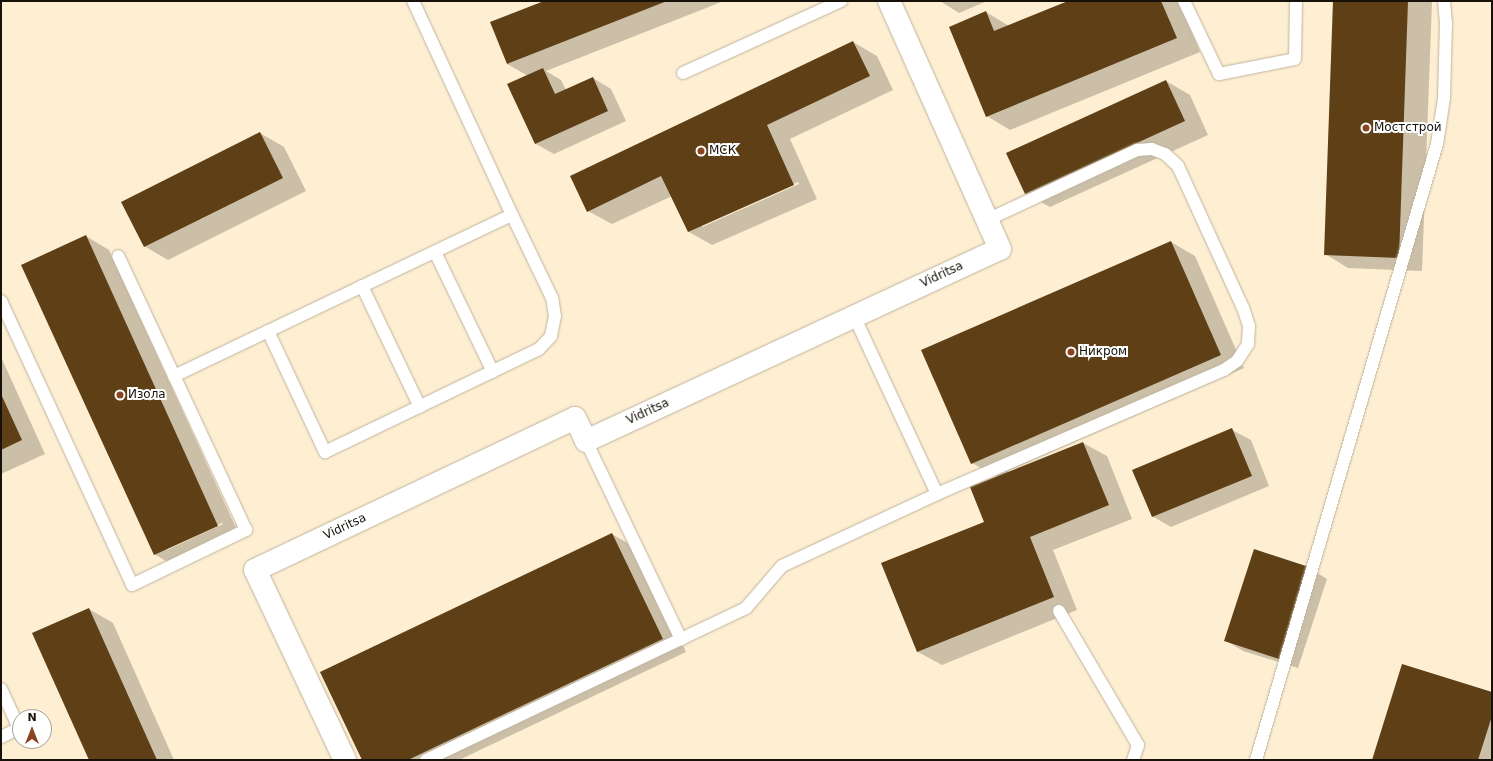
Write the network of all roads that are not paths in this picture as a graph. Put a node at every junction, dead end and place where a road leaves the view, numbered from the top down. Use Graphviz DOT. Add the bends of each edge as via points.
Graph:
graph roads {
  1 [pos="413,1"];
  2 [pos="841,1"];
  3 [pos="889,1"];
  4 [pos="1184,1"];
  5 [pos="1296,1"];
  6 [pos="1444,1"];
  7 [pos="683,73"];
  8 [pos="512,215"];
  9 [pos="987,220"];
  10 [pos="435,252"];
  11 [pos="118,256"];
  12 [pos="362,286"];
  13 [pos="1,302"];
  14 [pos="854,316"];
  15 [pos="268,331"];
  16 [pos="493,372"];
  17 [pos="174,376"];
  18 [pos="420,407"];
  19 [pos="586,440"];
  20 [pos="937,494"];
  21 [pos="1060,611"];
  22 [pos="681,639"];
  23 [pos="1,689"];
  24 [pos="1,737"];
  25 [pos="345,760"];
  26 [pos="426,760"];
  27 [pos="1133,760"];
  28 [pos="1256,760"];
  1 -- 8 [label="lane"];
  2 -- 7 [label="lane"];
  3 -- 9 [label="street, Vidritsa"];
  4 -- 5 [label="lane" via="1219,74 1295,59"];
  6 -- 28 [label="lane" via="1444,98 1437,144"];
  8 -- 10 [label="lane"];
  8 -- 16 [label="lane" via="552,298 555,316 551,336 539,349"];
  9 -- 14 [label="street, Vidritsa" via="1000,249"];
  9 -- 20 [label="lane" via="1137,150 1152,149 1165,154 1178,166 1243,308 1249,326 1248,344 1237,361 1224,370"];
  10 -- 12 [label="lane"];
  10 -- 16 [label="lane"];
  11 -- 17 [label="lane"];
  12 -- 15 [label="lane"];
  12 -- 18 [label="lane"];
  13 -- 17 [label="lane" via="132,584 246,530"];
  14 -- 19 [label="street, Vidritsa"];
  14 -- 20 [label="lane"];
  15 -- 17 [label="lane"];
  15 -- 18 [label="lane" via="326,452"];
  16 -- 18 [label="lane"];
  19 -- 22 [label="lane"];
  19 -- 25 [label="street, Vidritsa" via="575,418 255,570"];
  20 -- 22 [label="lane" via="782,566 746,608"];
  21 -- 27 [label="lane" via="1138,745"];
  22 -- 26 [label="lane"];
  23 -- 24 [label="lane" via="19,728"];
}
